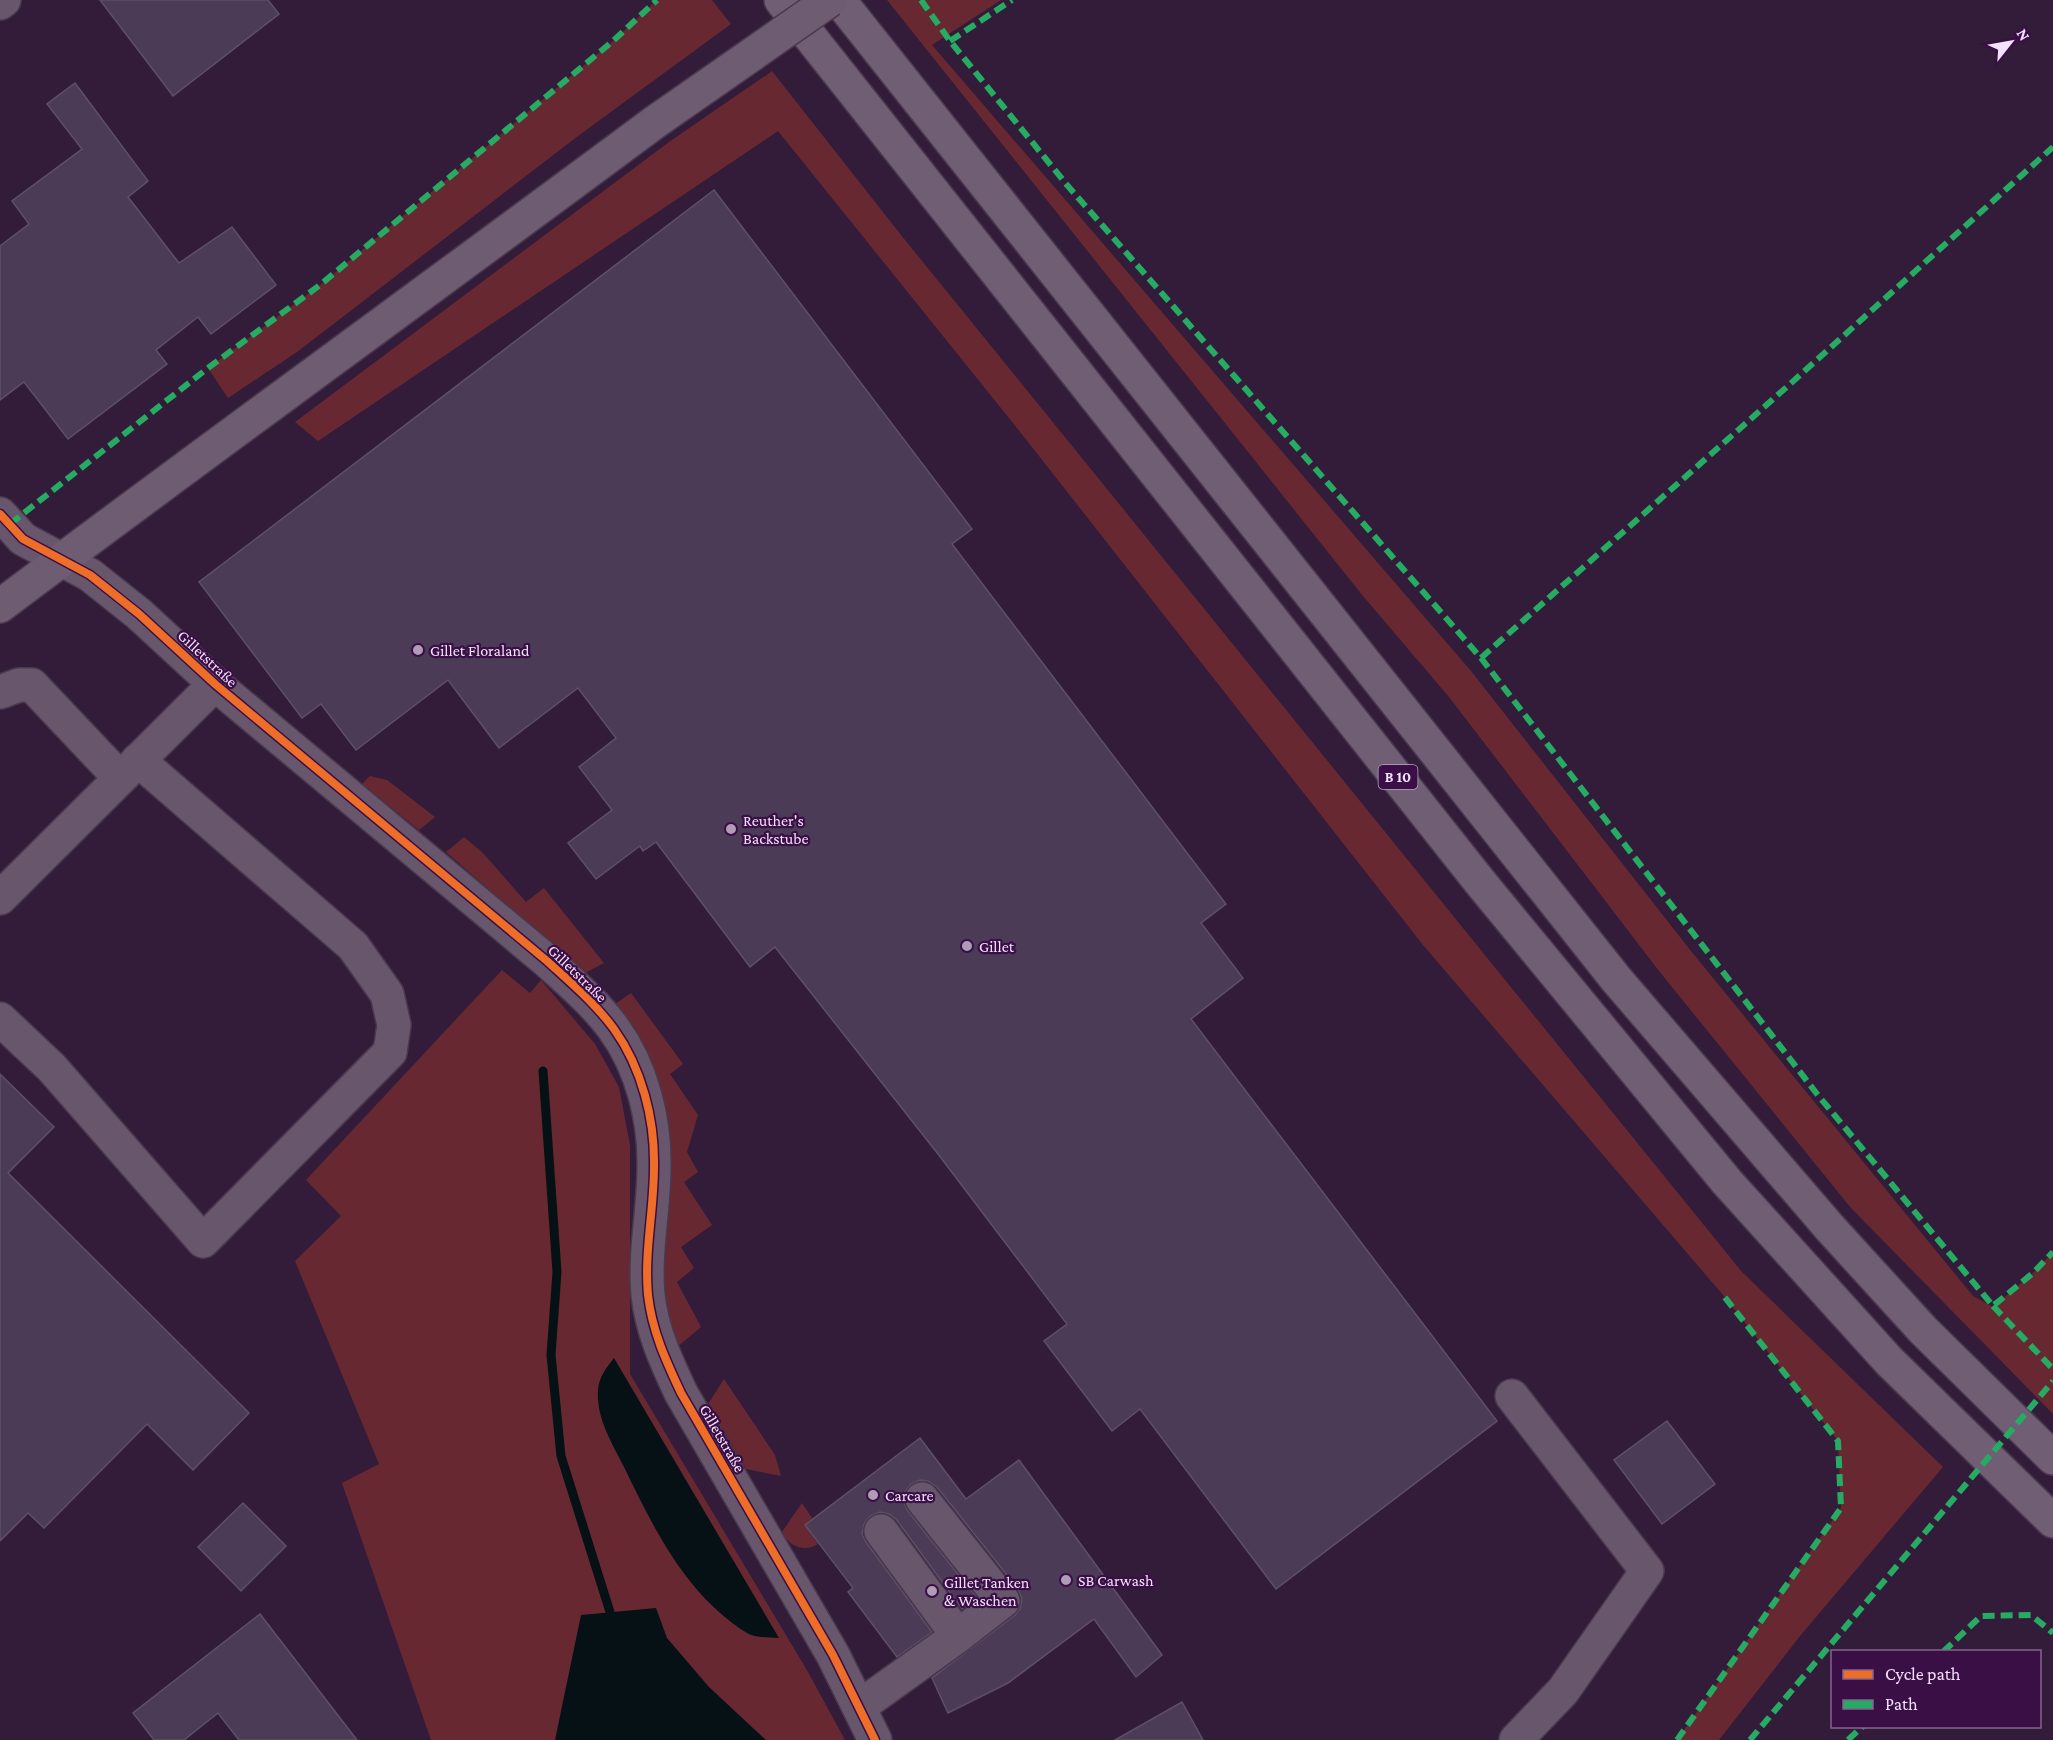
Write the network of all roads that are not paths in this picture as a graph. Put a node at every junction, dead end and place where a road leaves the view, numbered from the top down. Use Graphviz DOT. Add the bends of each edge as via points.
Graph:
graph roads {
  1 [pos="4,0"];
  2 [pos="781,0"];
  3 [pos="830,0"];
  4 [pos="839,0"];
  5 [pos="0,3"];
  6 [pos="0,514"];
  7 [pos="61,560"];
  8 [pos="0,606"];
  9 [pos="215,684"];
  10 [pos="0,692"];
  11 [pos="129,769"];
  12 [pos="0,898"];
  13 [pos="0,1019"];
  14 [pos="1512,1396"];
  15 [pos="2053,1458"];
  16 [pos="922,1499"];
  17 [pos="2053,1521"];
  18 [pos="881,1531"];
  19 [pos="958,1636"];
  20 [pos="860,1707"];
  21 [pos="875,1740"];
  22 [pos="1516,1740"];
  1 -- 5 [label="street"];
  2 -- 17 [label="highway, B 10" via="1480,882 1712,1164 1889,1361"];
  3 -- 7 [label="main road, bridge" via="655,122"];
  4 -- 15 [label="highway, B 10" via="1616,979 1923,1330"];
  6 -- 7 [label="street, Gilletstraße" via="23,539"];
  7 -- 8 [label="main road"];
  7 -- 9 [label="street, Gilletstraße" via="90,575 139,614"];
  9 -- 11 [label="street"];
  9 -- 20 [label="street, Gilletstraße" via="547,961 614,1029 639,1078 653,1130 648,1284 651,1316 662,1355"];
  10 -- 11 [label="street" via="32,685"];
  11 -- 12 [label="street"];
  11 -- 13 [label="street" via="353,946 387,994 394,1026 390,1052 203,1241 52,1068"];
  14 -- 22 [label="street" via="1647,1571 1563,1691"];
  16 -- 19 [label="street" via="1003,1601"];
  18 -- 19 [label="street"];
  19 -- 20 [label="street"];
  20 -- 21 [label="street, Gilletstraße"];
}
